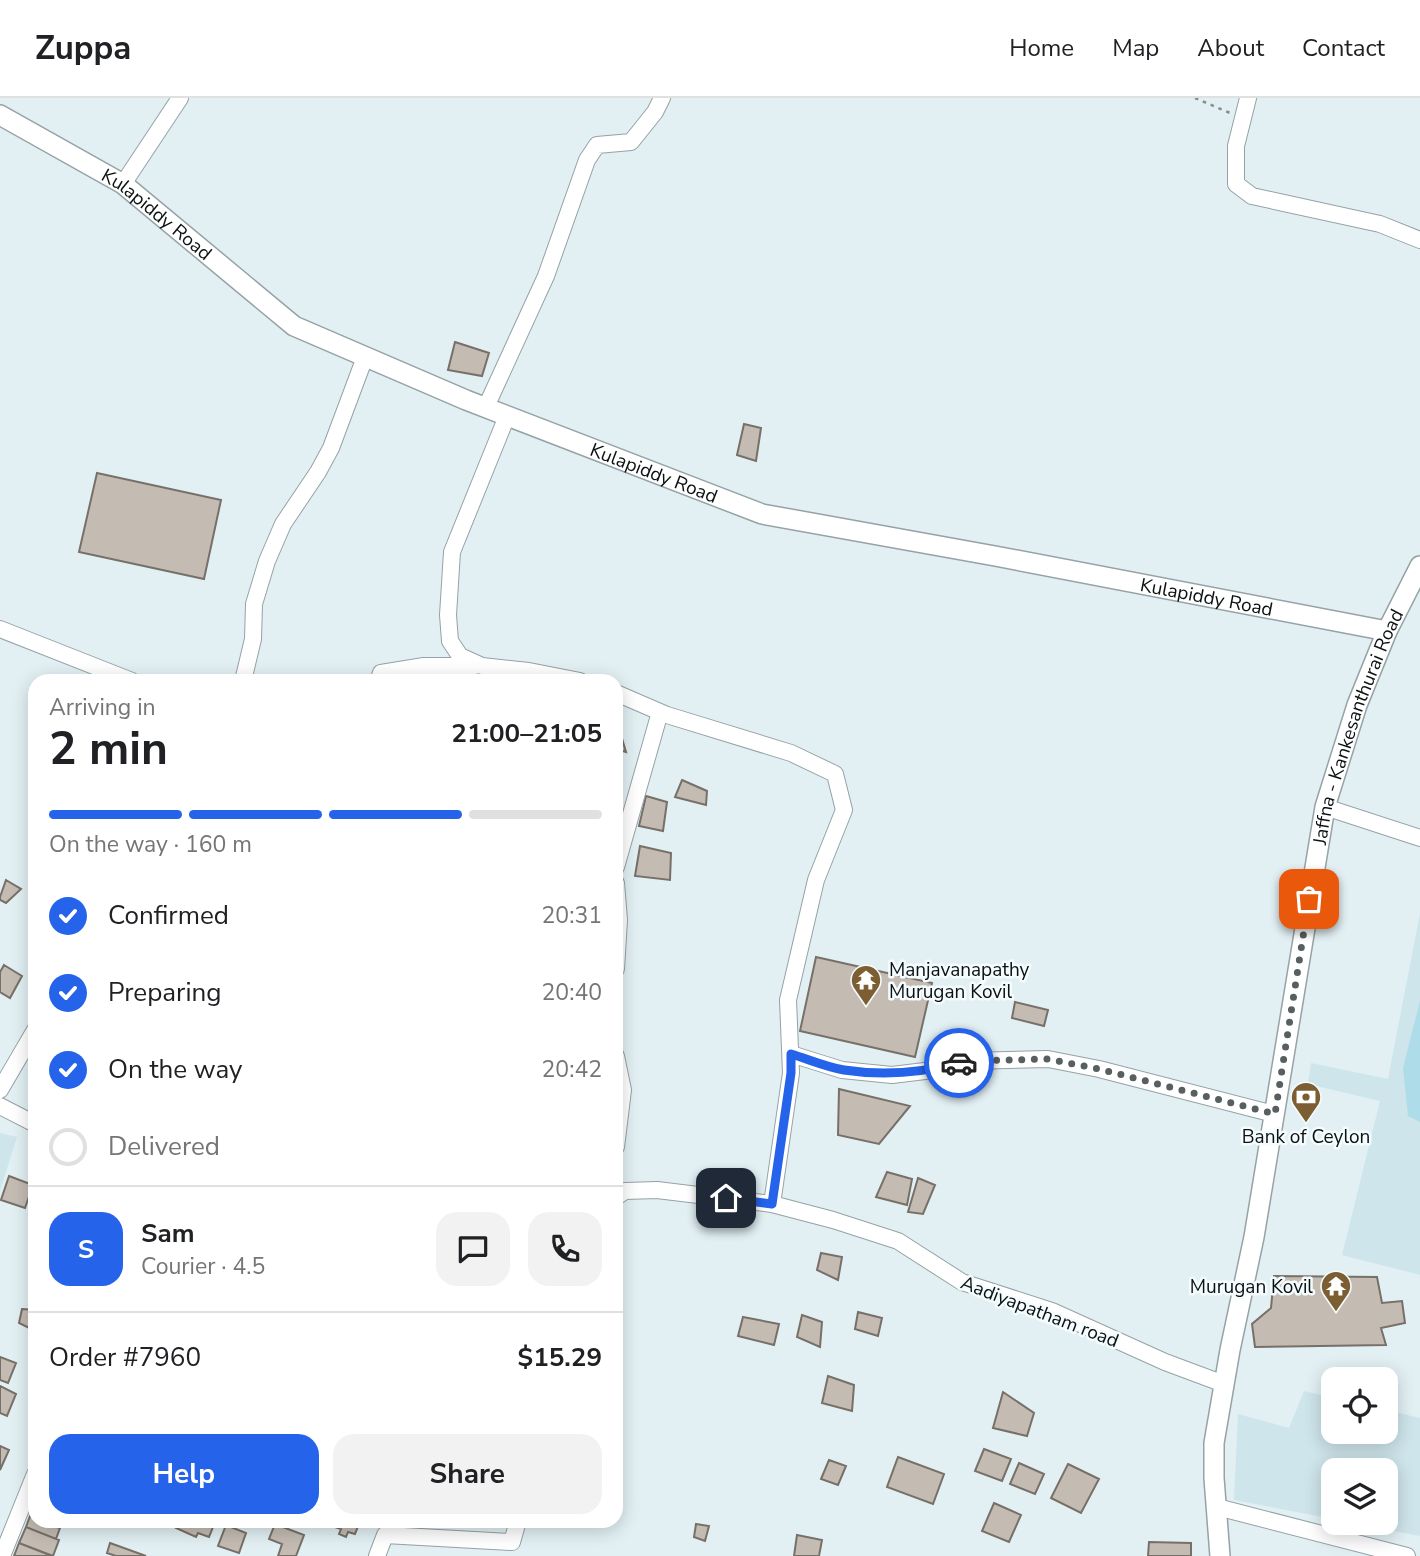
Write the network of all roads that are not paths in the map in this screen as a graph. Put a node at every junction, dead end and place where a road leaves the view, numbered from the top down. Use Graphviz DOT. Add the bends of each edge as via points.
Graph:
graph roads {
  1 [pos="180,98"];
  2 [pos="662,98"];
  3 [pos="1248,98"];
  4 [pos="0,115"];
  5 [pos="123,184"];
  6 [pos="1420,240"];
  7 [pos="365,357"];
  8 [pos="486,407"];
  9 [pos="507,416"];
  10 [pos="1419,568"];
  11 [pos="0,629"];
  12 [pos="1387,631"];
  13 [pos="482,666"];
  14 [pos="114,674"];
  15 [pos="245,674"];
  16 [pos="381,674"];
  17 [pos="544,674"];
  18 [pos="623,696"];
  19 [pos="660,712"];
  20 [pos="1325,807"];
  21 [pos="1420,838"];
  22 [pos="623,842"];
  23 [pos="28,1042"];
  24 [pos="791,1054"];
  25 [pos="0,1090"];
  26 [pos="0,1106"];
  27 [pos="1275,1114"];
  28 [pos="28,1120"];
  29 [pos="623,1188"];
  30 [pos="772,1204"];
  31 [pos="1224,1384"];
  32 [pos="28,1491"];
  33 [pos="1217,1507"];
  34 [pos="516,1528"];
  35 [pos="2,1556"];
  36 [pos="377,1556"];
  37 [pos="1220,1556"];
  38 [pos="1407,1556"];
  1 -- 5 [label="street"];
  2 -- 8 [label="street" via="631,142 597,145 587,160 545,276"];
  3 -- 6 [label="street" via="1236,146 1236,184 1252,196 1380,224"];
  4 -- 5 [label="main road, Kulapiddy Road"];
  5 -- 7 [label="main road, Kulapiddy Road" via="294,326"];
  7 -- 8 [label="main road, Kulapiddy Road"];
  7 -- 15 [label="street" via="331,447 283,524 267,561 254,604 253,639"];
  8 -- 9 [label="main road, Kulapiddy Road"];
  9 -- 12 [label="main road, Kulapiddy Road" via="762,514"];
  9 -- 13 [label="street" via="452,552 450,641 460,656"];
  10 -- 12 [label="main road, Jaffna - Kankesanthurai Road"];
  11 -- 14 [label="street"];
  12 -- 20 [label="main road, Jaffna - Kankesanthurai Road" via="1357,705"];
  13 -- 16 [label="street" via="424,666"];
  13 -- 17 [label="street"];
  18 -- 19 [label="street"];
  19 -- 22 [label="street"];
  19 -- 24 [label="street" via="791,753 835,774 844,810 816,880 788,1000"];
  20 -- 21 [label="street"];
  20 -- 27 [label="main road, Jaffna - Kankesanthurai Road"];
  23 -- 25 [label="street"];
  24 -- 27 [label="street" via="842,1070 892,1074 968,1061 1048,1059"];
  24 -- 30 [label="street"];
  26 -- 28 [label="street"];
  27 -- 31 [label="main road, Jaffna - Kankesanthurai Road"];
  29 -- 30 [label="street, Aadiyapatham road"];
  30 -- 31 [label="street, Aadiyapatham road" via="898,1241 962,1282 1052,1311"];
  31 -- 33 [label="main road, Jaffna - Kankesanthurai Road" via="1214,1443"];
  32 -- 35 [label="street"];
  33 -- 37 [label="main road, Jaffna - Kankesanthurai Road"];
  33 -- 38 [label="street"];
  34 -- 36 [label="street" via="512,1542 385,1535"];
}
